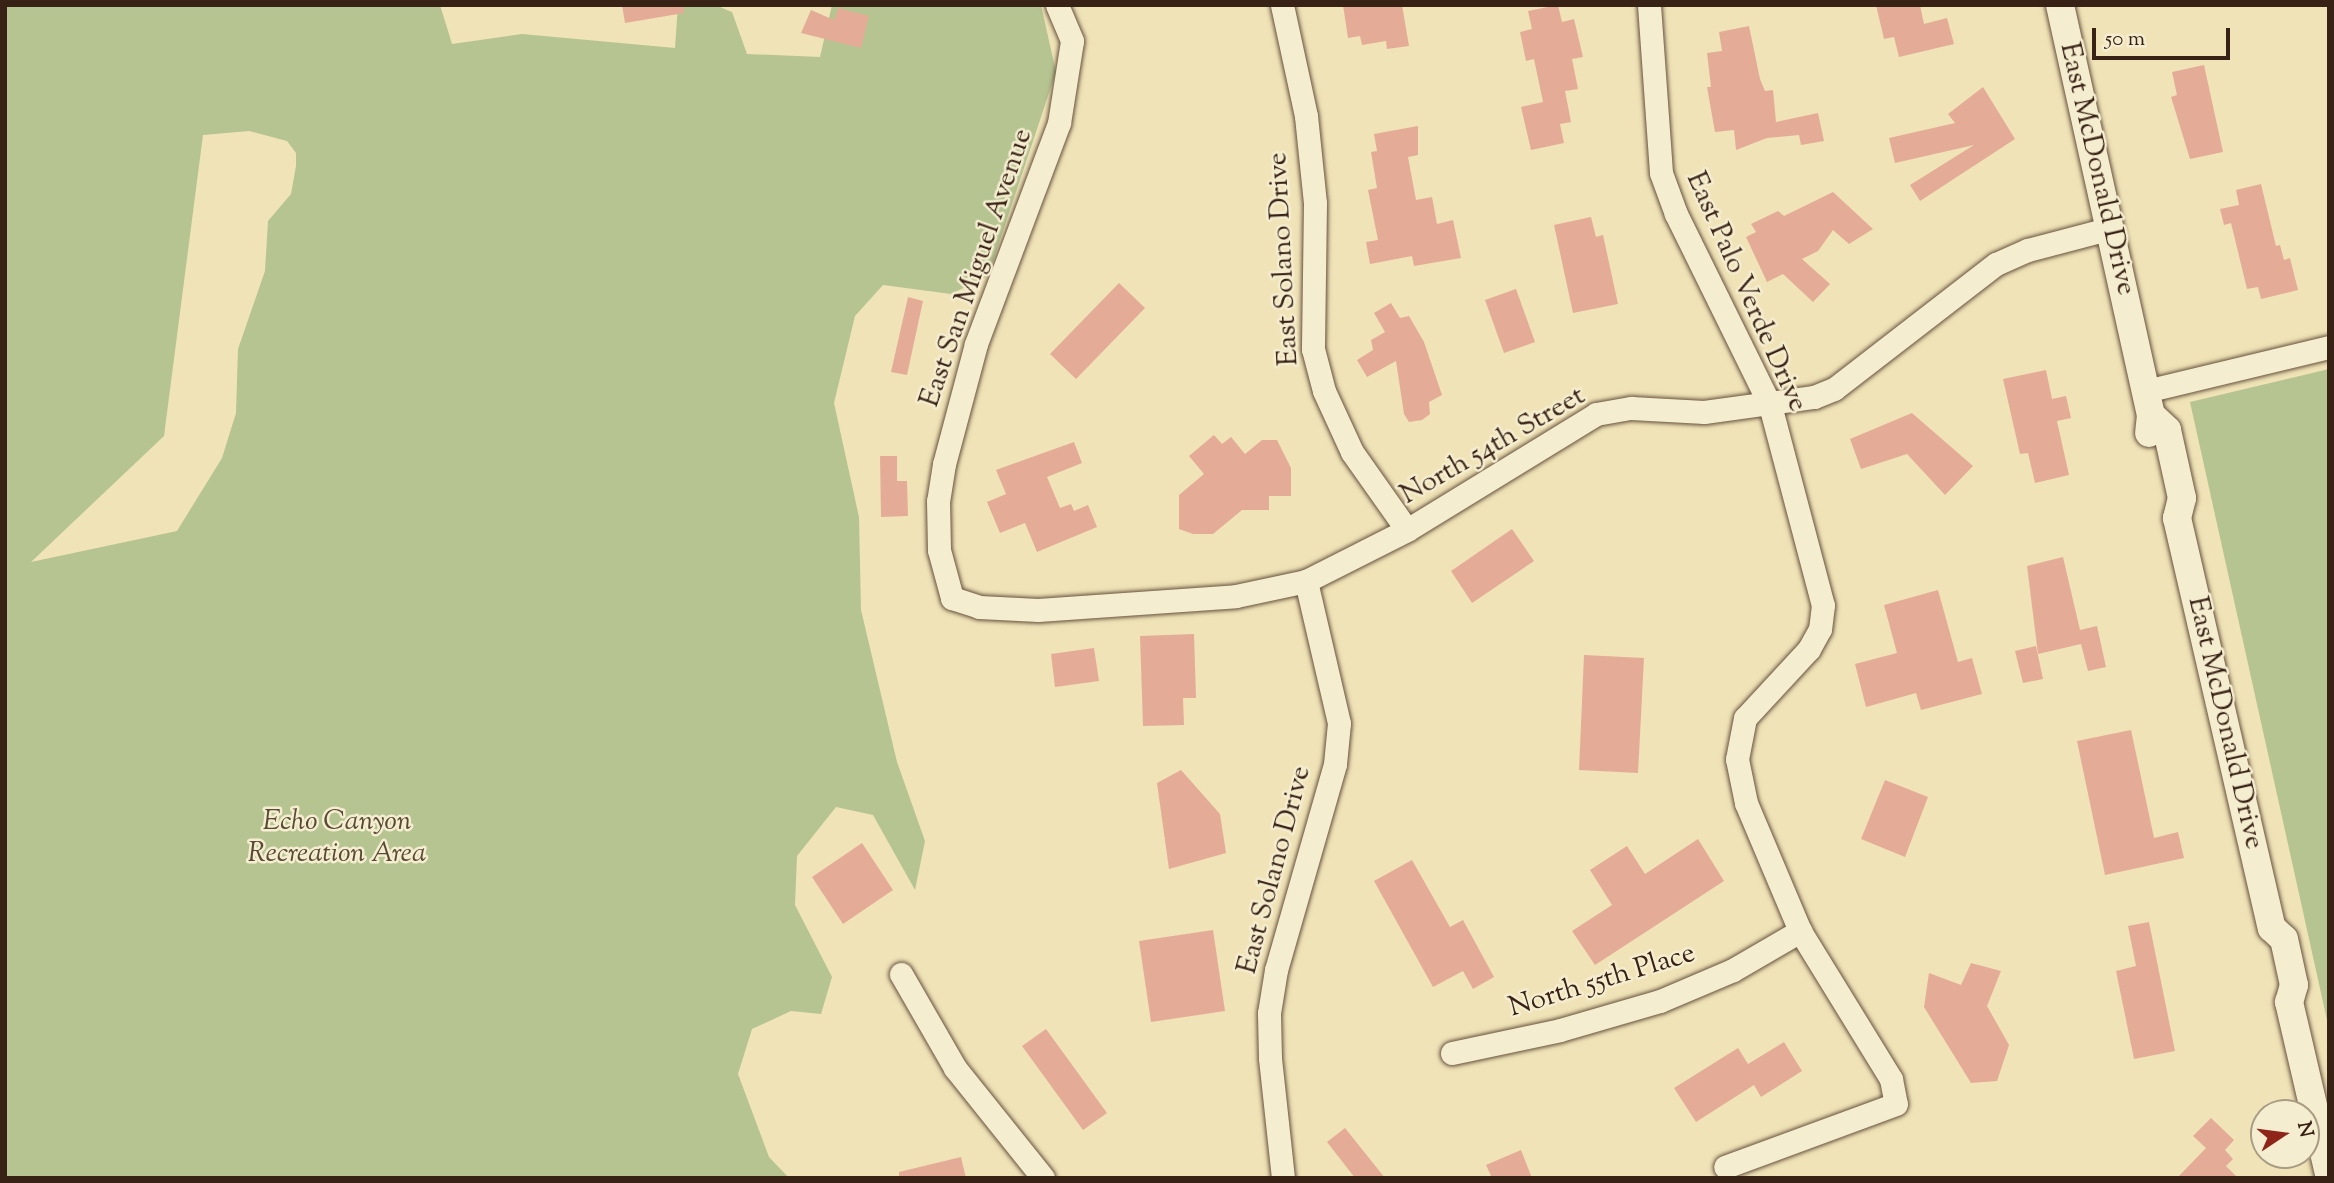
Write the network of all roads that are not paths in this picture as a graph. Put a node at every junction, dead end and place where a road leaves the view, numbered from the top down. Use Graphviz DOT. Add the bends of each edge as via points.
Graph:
graph roads {
  1 [pos="1057,5"];
  2 [pos="1282,5"];
  3 [pos="1649,5"];
  4 [pos="2060,5"];
  5 [pos="2111,229"];
  6 [pos="2329,347"];
  7 [pos="2149,403"];
  8 [pos="1770,405"];
  9 [pos="1407,530"];
  10 [pos="1306,580"];
  11 [pos="952,598"];
  12 [pos="1800,932"];
  13 [pos="901,974"];
  14 [pos="1452,1053"];
  15 [pos="1725,1167"];
  16 [pos="2329,1174"];
  17 [pos="1043,1178"];
  18 [pos="1283,1178"];
  1 -- 11 [label="street, East San Miguel Avenue" via="1072,41 1059,122 976,344 944,464 939,550"];
  2 -- 9 [label="street, East Solano Drive" via="1306,116 1315,203 1313,349 1324,391 1352,452"];
  3 -- 8 [label="street, East Palo Verde Drive" via="1661,173 1676,214"];
  4 -- 5 [label="street, East McDonald Drive"];
  5 -- 7 [label="street, East McDonald Drive"];
  5 -- 8 [label="street, North 54th Street" via="2028,250 1996,264 1834,389"];
  6 -- 7 [label="street"];
  7 -- 16 [label="street, East McDonald Drive" via="2167,430 2182,498 2177,518 2272,928 2284,939 2294,985 2289,1002"];
  8 -- 9 [label="street, North 54th Street" via="1703,412 1631,408 1596,414"];
  8 -- 12 [label="street, East Palo Verde Drive" via="1823,605 1820,629 1809,649 1745,719 1737,758 1759,840"];
  9 -- 10 [label="street, North 54th Street"];
  10 -- 11 [label="street, North 54th Street" via="1236,596 1038,611 979,607"];
  10 -- 18 [label="street, East Solano Drive" via="1339,723 1335,764 1276,970 1269,1013"];
  12 -- 14 [label="street, North 55th Place" via="1733,970 1660,1000 1560,1030"];
  12 -- 15 [label="street, East Palo Verde Drive" via="1891,1079 1896,1104"];
  13 -- 17 [label="street" via="955,1068"];
}
